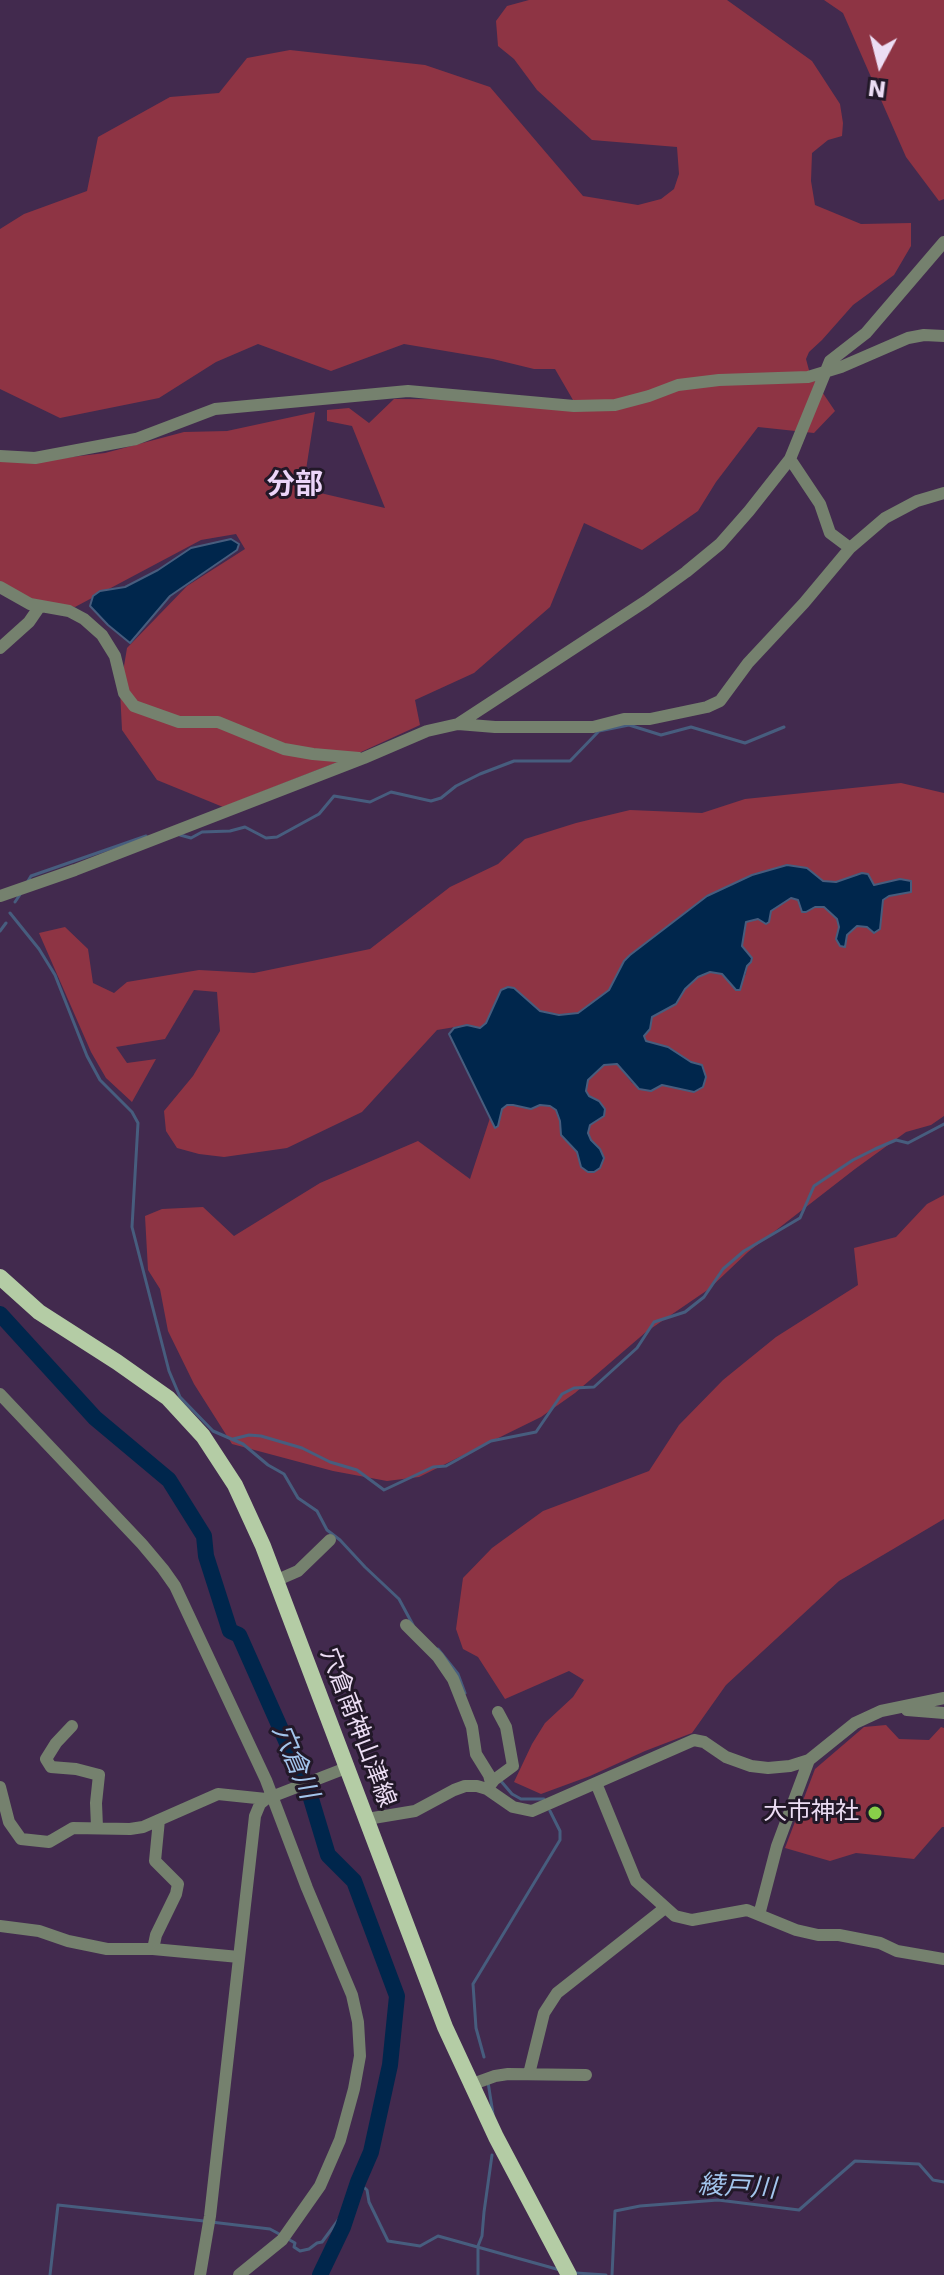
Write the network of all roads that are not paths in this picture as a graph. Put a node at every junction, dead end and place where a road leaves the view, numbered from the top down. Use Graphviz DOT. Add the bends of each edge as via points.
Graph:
graph roads {
  1 [pos="944,242"];
  2 [pos="944,336"];
  3 [pos="824,373"];
  4 [pos="0,456"];
  5 [pos="790,459"];
  6 [pos="944,493"];
  7 [pos="850,548"];
  8 [pos="0,587"];
  9 [pos="40,606"];
  10 [pos="0,648"];
  11 [pos="458,724"];
  12 [pos="364,758"];
  13 [pos="0,896"];
  14 [pos="0,1277"];
  15 [pos="0,1394"];
  16 [pos="330,1540"];
  17 [pos="275,1581"];
  18 [pos="406,1625"];
  19 [pos="944,1698"];
  20 [pos="895,1709"];
  21 [pos="498,1712"];
  22 [pos="944,1713"];
  23 [pos="72,1726"];
  24 [pos="809,1760"];
  25 [pos="343,1770"];
  26 [pos="493,1782"];
  27 [pos="596,1783"];
  28 [pos="0,1787"];
  29 [pos="271,1797"];
  30 [pos="367,1819"];
  31 [pos="159,1820"];
  32 [pos="97,1827"];
  33 [pos="665,1908"];
  34 [pos="759,1915"];
  35 [pos="0,1926"];
  36 [pos="153,1949"];
  37 [pos="239,1957"];
  38 [pos="944,1959"];
  39 [pos="529,2074"];
  40 [pos="586,2075"];
  41 [pos="481,2081"];
  42 [pos="566,2270"];
  43 [pos="200,2275"];
  44 [pos="239,2275"];
  1 -- 3 [label="street" via="884,314 836,354"];
  2 -- 3 [label="street" via="908,338"];
  3 -- 4 [label="street" via="678,385 600,406 408,391 215,409 148,436 35,458"];
  3 -- 5 [label="street"];
  5 -- 7 [label="street" via="820,504 830,533"];
  5 -- 11 [label="street" via="720,544 686,572"];
  6 -- 7 [label="street" via="885,518"];
  7 -- 11 [label="street" via="720,701 707,707 593,727"];
  8 -- 9 [label="street"];
  9 -- 10 [label="street"];
  9 -- 12 [label="street" via="69,611 102,635 134,706 179,722 218,722 284,749"];
  11 -- 12 [label="street"];
  12 -- 13 [label="street"];
  14 -- 17 [label="main road, 穴倉南神山津線" via="39,1312 153,1386 190,1420 235,1485"];
  15 -- 29 [label="street" via="168,1575"];
  16 -- 17 [label="street" via="298,1571"];
  17 -- 25 [label="main road, 穴倉南神山津線"];
  18 -- 26 [label="street" via="453,1679 472,1727 476,1754"];
  19 -- 20 [label="street"];
  20 -- 22 [label="street"];
  20 -- 24 [label="street" via="855,1723"];
  21 -- 26 [label="street" via="513,1766"];
  23 -- 32 [label="street" via="46,1759 51,1767 99,1775"];
  24 -- 27 [label="street" via="783,1767 751,1766 694,1740"];
  24 -- 34 [label="street" via="777,1846"];
  25 -- 29 [label="street"];
  25 -- 30 [label="main road, 穴倉南神山津線"];
  26 -- 27 [label="street" via="513,1807 532,1811"];
  26 -- 30 [label="street" via="454,1790 415,1811"];
  27 -- 33 [label="street" via="636,1881"];
  28 -- 32 [label="street" via="9,1822 21,1839 49,1842 73,1828"];
  29 -- 31 [label="street" via="218,1794"];
  29 -- 37 [label="street" via="255,1816"];
  29 -- 44 [label="street" via="352,1995 360,2051 346,2121 320,2186 282,2240"];
  30 -- 41 [label="main road, 穴倉南神山津線" via="445,2027"];
  31 -- 32 [label="street" via="130,1829"];
  31 -- 36 [label="street" via="155,1861 178,1884"];
  33 -- 34 [label="street" via="684,1920 747,1910"];
  33 -- 39 [label="street" via="557,1993 544,2013"];
  34 -- 38 [label="street" via="796,1930"];
  35 -- 36 [label="street" via="107,1949"];
  36 -- 37 [label="street"];
  37 -- 43 [label="street"];
  39 -- 40 [label="street"];
  39 -- 41 [label="street"];
  41 -- 42 [label="main road, 穴倉南神山津線" via="531,2205"];
}
